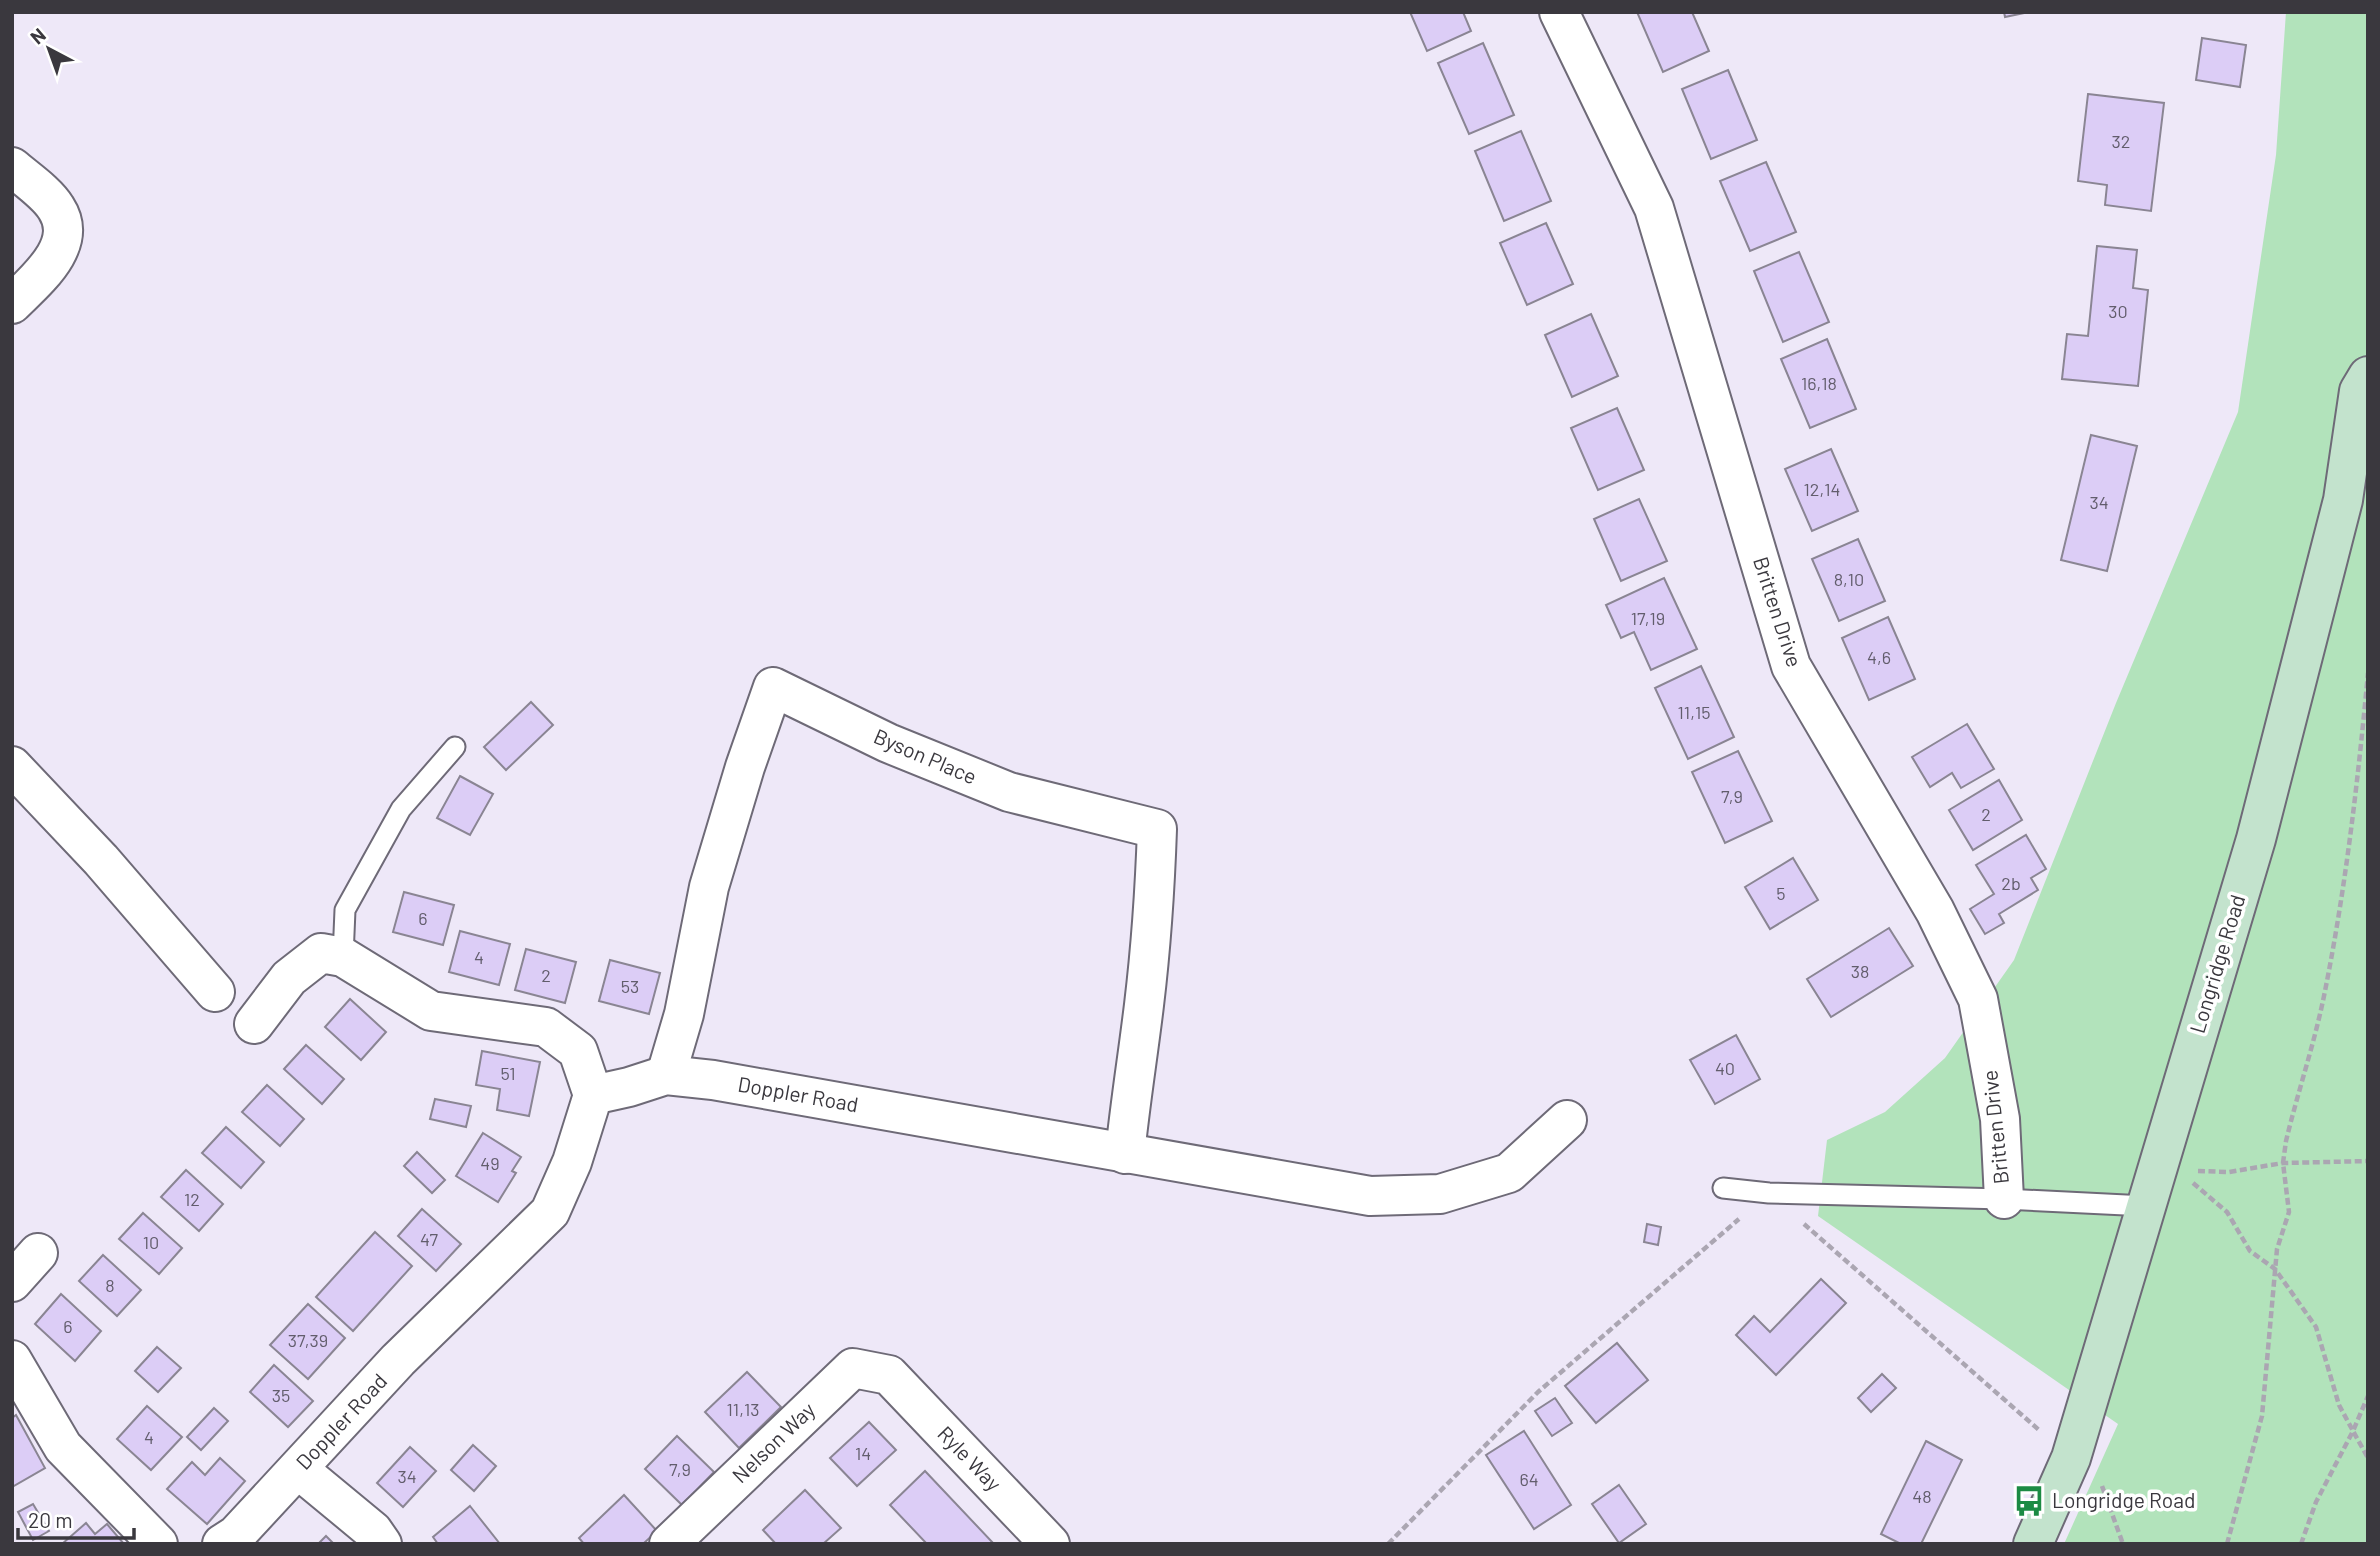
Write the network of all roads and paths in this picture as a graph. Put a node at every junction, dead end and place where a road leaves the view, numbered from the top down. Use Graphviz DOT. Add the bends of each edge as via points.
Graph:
graph roads {
  1 [pos="1559,12"];
  2 [pos="12,167"];
  3 [pos="12,304"];
  4 [pos="2368,376"];
  5 [pos="2368,673"];
  6 [pos="455,747"];
  7 [pos="12,766"];
  8 [pos="343,957"];
  9 [pos="215,992"];
  10 [pos="254,1024"];
  11 [pos="666,1075"];
  12 [pos="593,1095"];
  13 [pos="1567,1120"];
  14 [pos="1125,1154"];
  15 [pos="2368,1161"];
  16 [pos="2283,1163"];
  17 [pos="2192,1171"];
  18 [pos="2189,1179"];
  19 [pos="1723,1188"];
  20 [pos="1769,1193"];
  21 [pos="2004,1199"];
  22 [pos="2146,1206"];
  23 [pos="38,1253"];
  24 [pos="2274,1269"];
  25 [pos="12,1282"];
  26 [pos="12,1360"];
  27 [pos="889,1375"];
  28 [pos="2368,1396"];
  29 [pos="2353,1431"];
  30 [pos="2071,1458"];
  31 [pos="2368,1458"];
  32 [pos="298,1469"];
  33 [pos="158,1544"];
  34 [pos="222,1544"];
  35 [pos="382,1544"];
  36 [pos="670,1544"];
  37 [pos="1050,1544"];
  38 [pos="1388,1544"];
  39 [pos="2033,1544"];
  40 [pos="2123,1544"];
  41 [pos="2227,1544"];
  42 [pos="2301,1544"];
  1 -- 21 [label="street, Britten Drive" via="1654,208 1791,666 1935,911 1978,999 2000,1119"];
  2 -- 3 [label="street" via="56,207 65,226 58,254"];
  4 -- 22 [label="street, Longridge Road" via="2359,391 2343,499 2256,839"];
  5 -- 16 [label="path" via="2357,786 2325,993"];
  6 -- 8 [label="lane" via="401,809 345,910"];
  7 -- 9 [label="street"];
  8 -- 10 [label="street" via="321,953 289,978"];
  8 -- 12 [label="street" via="432,1011 546,1027 578,1051"];
  11 -- 12 [label="street, Doppler Road"];
  11 -- 14 [label="street, Doppler Road"];
  11 -- 14 [label="street, Byson Place" via="684,1014 709,887 773,687 888,743 1009,792 1157,829 1153,917"];
  12 -- 32 [label="street, Doppler Road" via="551,1212 398,1360"];
  13 -- 14 [label="street, Doppler Road" via="1509,1173 1440,1194 1370,1196"];
  15 -- 16 [label="path"];
  16 -- 17 [label="path" via="2229,1172"];
  16 -- 24 [label="path" via="2289,1212"];
  18 -- 24 [label="path" via="2227,1212 2250,1251"];
  19 -- 20 [label="lane"];
  20 -- 21 [label="lane"];
  20 -- 30 [label="path"];
  20 -- 38 [label="path" via="1538,1392"];
  21 -- 22 [label="lane"];
  22 -- 30 [label="street, Longridge Road"];
  23 -- 25 [label="street"];
  24 -- 29 [label="path" via="2316,1327 2339,1405"];
  24 -- 41 [label="path" via="2262,1416"];
  26 -- 33 [label="street" via="63,1447"];
  27 -- 36 [label="street, Nelson Way" via="853,1368"];
  27 -- 37 [label="street, Ryle Way"];
  28 -- 29 [label="path"];
  29 -- 31 [label="path"];
  29 -- 42 [label="path" via="2316,1502"];
  30 -- 39 [label="street, Longridge Road"];
  30 -- 40 [label="path" via="2097,1473"];
  32 -- 34 [label="street, Doppler Road"];
  32 -- 35 [label="street" via="373,1531"];
}
